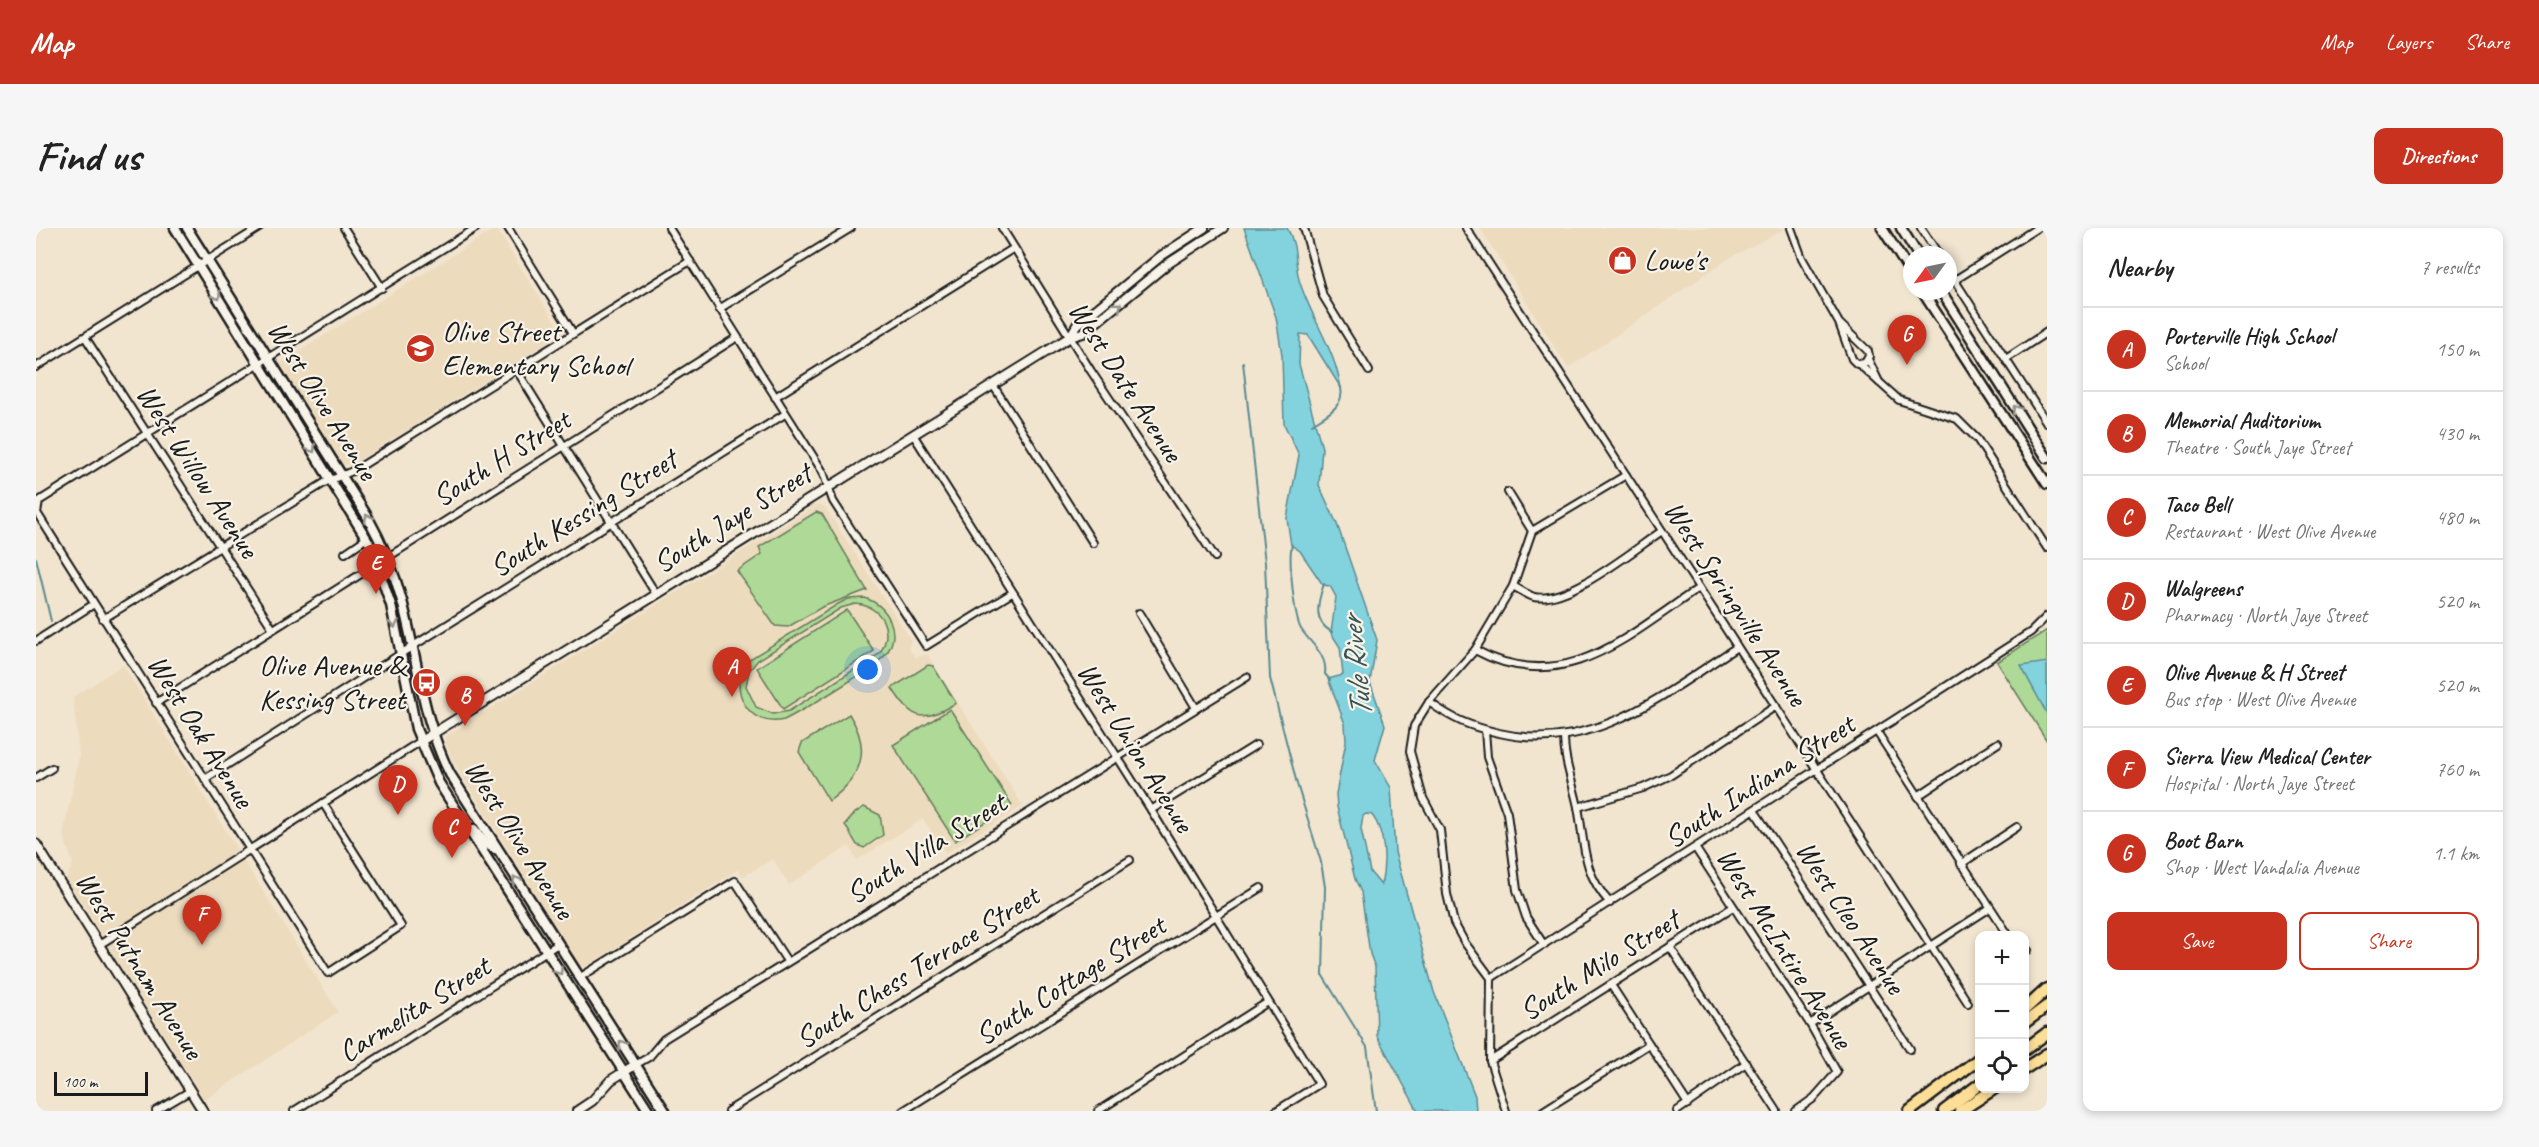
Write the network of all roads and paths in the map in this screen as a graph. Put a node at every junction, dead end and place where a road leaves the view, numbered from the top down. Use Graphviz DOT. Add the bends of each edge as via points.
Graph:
graph roads {
  1 [pos="175,228"];
  2 [pos="187,228"];
  3 [pos="259,228"];
  4 [pos="344,228"];
  5 [pos="476,228"];
  6 [pos="508,228"];
  7 [pos="669,228"];
  8 [pos="851,228"];
  9 [pos="1002,228"];
  10 [pos="1204,228"];
  11 [pos="1223,228"];
  12 [pos="1304,228"];
  13 [pos="1466,228"];
  14 [pos="1791,228"];
  15 [pos="1882,228"];
  16 [pos="1901,228"];
  17 [pos="1921,228"];
  18 [pos="2037,228"];
  19 [pos="1912,246"];
  20 [pos="1933,246"];
  21 [pos="1014,248"];
  22 [pos="690,261"];
  23 [pos="1903,261"];
  24 [pos="202,263"];
  25 [pos="1957,279"];
  26 [pos="1957,283"];
  27 [pos="382,288"];
  28 [pos="1928,300"];
  29 [pos="1947,300"];
  30 [pos="719,309"];
  31 [pos="1839,323"];
  32 [pos="2047,332"];
  33 [pos="573,333"];
  34 [pos="85,337"];
  35 [pos="1070,337"];
  36 [pos="736,338"];
  37 [pos="1861,347"];
  38 [pos="1852,353"];
  39 [pos="268,358"];
  40 [pos="2006,358"];
  41 [pos="1868,359"];
  42 [pos="259,363"];
  43 [pos="1860,365"];
  44 [pos="36,367"];
  45 [pos="516,369"];
  46 [pos="1369,370"];
  47 [pos="1879,383"];
  48 [pos="993,385"];
  49 [pos="775,397"];
  50 [pos="290,413"];
  51 [pos="785,414"];
  52 [pos="2047,423"];
  53 [pos="315,432"];
  54 [pos="147,435"];
  55 [pos="914,436"];
  56 [pos="562,446"];
  57 [pos="2047,458"];
  58 [pos="1626,475"];
  59 [pos="337,478"];
  60 [pos="2047,484"];
  61 [pos="827,487"];
  62 [pos="1508,492"];
  63 [pos="37,513"];
  64 [pos="612,522"];
  65 [pos="1532,531"];
  66 [pos="1662,531"];
  67 [pos="367,538"];
  68 [pos="1093,543"];
  69 [pos="2047,548"];
  70 [pos="220,549"];
  71 [pos="345,553"];
  72 [pos="1215,557"];
  73 [pos="383,560"];
  74 [pos="1513,586"];
  75 [pos="1699,588"];
  76 [pos="1012,593"];
  77 [pos="656,594"];
  78 [pos="94,604"];
  79 [pos="1139,613"];
  80 [pos="2047,616"];
  81 [pos="103,619"];
  82 [pos="273,629"];
  83 [pos="36,641"];
  84 [pos="1737,647"];
  85 [pos="406,651"];
  86 [pos="1475,651"];
  87 [pos="1247,677"];
  88 [pos="1429,702"];
  89 [pos="156,703"];
  90 [pos="1776,706"];
  91 [pos="1196,708"];
  92 [pos="1485,730"];
  93 [pos="1877,732"];
  94 [pos="433,733"];
  95 [pos="1564,738"];
  96 [pos="421,741"];
  97 [pos="1998,743"];
  98 [pos="1256,745"];
  99 [pos="1115,757"];
  100 [pos="52,768"];
  101 [pos="1817,770"];
  102 [pos="36,778"];
  103 [pos="205,779"];
  104 [pos="1918,796"];
  105 [pos="449,800"];
  106 [pos="323,803"];
  107 [pos="1578,807"];
  108 [pos="1151,810"];
  109 [pos="1754,810"];
  110 [pos="2017,827"];
  111 [pos="37,846"];
  112 [pos="496,849"];
  113 [pos="1696,849"];
  114 [pos="250,850"];
  115 [pos="1130,860"];
  116 [pos="1961,864"];
  117 [pos="1261,888"];
  118 [pos="1610,903"];
  119 [pos="1733,907"];
  120 [pos="1990,908"];
  121 [pos="1215,915"];
  122 [pos="2006,931"];
  123 [pos="558,944"];
  124 [pos="99,945"];
  125 [pos="1544,945"];
  126 [pos="1931,946"];
  127 [pos="1670,947"];
  128 [pos="547,952"];
  129 [pos="787,961"];
  130 [pos="579,978"];
  131 [pos="1491,978"];
  132 [pos="1611,985"];
  133 [pos="1869,986"];
  134 [pos="2047,989"];
  135 [pos="1268,1002"];
  136 [pos="1968,1003"];
  137 [pos="2047,1005"];
  138 [pos="2029,1014"];
  139 [pos="2029,1016"];
  140 [pos="1810,1024"];
  141 [pos="2047,1033"];
  142 [pos="1649,1044"];
  143 [pos="2029,1047"];
  144 [pos="1910,1049"];
  145 [pos="2046,1055"];
  146 [pos="1975,1056"];
  147 [pos="1490,1061"];
  148 [pos="1975,1062"];
  149 [pos="1746,1063"];
  150 [pos="635,1065"];
  151 [pos="2029,1066"];
  152 [pos="624,1072"];
  153 [pos="1975,1088"];
  154 [pos="1937,1090"];
  155 [pos="190,1091"];
  156 [pos="1989,1093"];
  157 [pos="1688,1104"];
  158 [pos="1102,1110"];
  159 [pos="156,1111"];
  160 [pos="203,1111"];
  161 [pos="294,1111"];
  162 [pos="577,1111"];
  163 [pos="649,1111"];
  164 [pos="665,1111"];
  165 [pos="728,1111"];
  166 [pos="903,1111"];
  167 [pos="1276,1111"];
  168 [pos="1506,1111"];
  169 [pos="1544,1111"];
  170 [pos="1677,1111"];
  171 [pos="1777,1111"];
  172 [pos="1796,1111"];
  173 [pos="1910,1111"];
  174 [pos="1944,1111"];
  175 [pos="1960,1111"];
  1 -- 24 [label="main road, West Olive Avenue"];
  2 -- 24 [label="main road, West Olive Avenue"];
  3 -- 24 [label="street"];
  4 -- 27 [label="street"];
  5 -- 27 [label="street"];
  6 -- 33 [label="street"];
  7 -- 22 [label="street"];
  8 -- 30 [label="street"];
  9 -- 21 [label="street, West Date Avenue"];
  10 -- 35 [label="street, South Jaye Street" via="1161,256 1077,325"];
  35 -- 11 [label="street, South Jaye Street, one-way" via="1083,333 1166,266"];
  12 -- 46 [label="street" via="1323,296"];
  13 -- 58 [label="street, West Springville Avenue"];
  14 -- 31 [label="street" via="1812,280"];
  15 -- 23 [label="main road"];
  16 -- 19 [label="main road"];
  17 -- 20 [label="street"];
  18 -- 25 [label="street"];
  21 -- 35 [label="street, West Date Avenue"];
  21 -- 49 [label="street"];
  22 -- 30 [label="street"];
  22 -- 33 [label="street"];
  24 -- 34 [label="street"];
  24 -- 39 [label="main road, West Olive Avenue"];
  24 -- 42 [label="main road, West Olive Avenue, one-way"];
  26 -- 40 [label="street"];
  27 -- 39 [label="street"];
  28 -- 60 [label="main road"];
  57 -- 29 [label="main road, one-way"];
  30 -- 36 [label="street"];
  31 -- 37 [label="street"];
  31 -- 38 [label="street"];
  32 -- 40 [label="street"];
  33 -- 45 [label="street"];
  34 -- 44 [label="street"];
  34 -- 54 [label="street, West Willow Avenue"];
  35 -- 48 [label="street, South Jaye Street"];
  35 -- 72 [label="street, West Date Avenue"];
  36 -- 49 [label="street"];
  36 -- 56 [label="street, South H Street"];
  37 -- 38 [label="street"];
  37 -- 41 [label="street" via="1868,351"];
  38 -- 43 [label="street" via="1853,361"];
  39 -- 42 [label="street"];
  39 -- 53 [label="main road, West Olive Avenue"];
  40 -- 52 [label="street"];
  41 -- 43 [label="street"];
  41 -- 47 [label="street"];
  42 -- 50 [label="main road, West Olive Avenue"];
  42 -- 54 [label="street"];
  43 -- 47 [label="street"];
  45 -- 56 [label="street"];
  45 -- 59 [label="street"];
  47 -- 69 [label="street" via="1899,400 1957,419 1977,439"];
  48 -- 55 [label="street, South Jaye Street"];
  48 -- 68 [label="street"];
  49 -- 51 [label="street"];
  50 -- 53 [label="main road" via="295,412"];
  50 -- 59 [label="main road, West Olive Avenue, one-way"];
  51 -- 61 [label="street" via="823,472"];
  51 -- 64 [label="street, South Kessing Street"];
  53 -- 59 [label="main road, West Olive Avenue"];
  54 -- 63 [label="street" via="39,501"];
  54 -- 70 [label="street, West Willow Avenue"];
  55 -- 61 [label="street, South Jaye Street"];
  55 -- 76 [label="street, West Union Avenue"];
  56 -- 64 [label="street"];
  56 -- 73 [label="street, South H Street"];
  58 -- 65 [label="street"];
  58 -- 66 [label="street, West Springville Avenue"];
  59 -- 67 [label="main road, West Olive Avenue"];
  59 -- 70 [label="street"];
  73 -- 59 [label="main road, West Olive Avenue, one-way" via="367,516"];
  61 -- 76 [label="street" via="926,646"];
  61 -- 77 [label="street, South Jaye Street"];
  62 -- 65 [label="street"];
  63 -- 78 [label="street, West Oak Avenue"];
  64 -- 77 [label="street"];
  64 -- 85 [label="street, South Kessing Street"];
  65 -- 74 [label="street"];
  66 -- 74 [label="street" via="1575,588 1554,597 1533,597"];
  66 -- 75 [label="street, West Springville Avenue"];
  67 -- 71 [label="street"];
  67 -- 73 [label="main road, West Olive Avenue"];
  70 -- 81 [label="street"];
  70 -- 82 [label="street, West Willow Avenue"];
  73 -- 82 [label="street, South H Street"];
  73 -- 85 [label="main road, West Olive Avenue, one-way" via="391,605"];
  73 -- 85 [label="main road, West Olive Avenue" via="403,603"];
  74 -- 86 [label="street"];
  75 -- 84 [label="street, West Springville Avenue"];
  75 -- 86 [label="street" via="1609,648 1554,669 1495,662"];
  76 -- 99 [label="street, West Union Avenue"];
  77 -- 94 [label="street, South Jaye Street"];
  78 -- 81 [label="street, West Oak Avenue"];
  78 -- 83 [label="street"];
  79 -- 91 [label="street"];
  80 -- 93 [label="street, South Indiana Street" via="2031,632"];
  81 -- 89 [label="street, West Oak Avenue"];
  82 -- 89 [label="street, South H Street"];
  84 -- 90 [label="street, West Springville Avenue"];
  84 -- 95 [label="street" via="1635,713 1591,732"];
  85 -- 94 [label="main road, West Olive Avenue"];
  85 -- 96 [label="main road, West Olive Avenue"];
  85 -- 103 [label="street, South Kessing Street"];
  86 -- 88 [label="street"];
  87 -- 91 [label="street, South Villa Street"];
  88 -- 92 [label="street" via="1454,720"];
  88 -- 131 [label="street" via="1414,726 1410,751 1423,798 1440,830 1454,923"];
  89 -- 103 [label="street, West Oak Avenue"];
  90 -- 101 [label="street, West Springville Avenue"];
  90 -- 107 [label="street" via="1671,775 1643,788"];
  91 -- 99 [label="street, South Villa Street"];
  92 -- 95 [label="street" via="1521,738"];
  92 -- 125 [label="street" via="1487,757 1507,813 1517,890 1526,918"];
  93 -- 101 [label="street, South Indiana Street"];
  93 -- 104 [label="street"];
  94 -- 96 [label="street, South Jaye Street"];
  94 -- 112 [label="main road, West Olive Avenue" via="450,774"];
  95 -- 107 [label="street" via="1564,755"];
  96 -- 105 [label="main road, West Olive Avenue"];
  96 -- 106 [label="street"];
  97 -- 104 [label="street"];
  98 -- 108 [label="street"];
  99 -- 108 [label="street, West Union Avenue"];
  99 -- 129 [label="street, South Villa Street"];
  100 -- 102 [label="street"];
  101 -- 109 [label="street, South Indiana Street"];
  101 -- 126 [label="street, West Springville Avenue"];
  103 -- 114 [label="street, West Oak Avenue"];
  104 -- 116 [label="street"];
  105 -- 112 [label="main road" via="459,807 483,842"];
  105 -- 128 [label="main road, West Olive Avenue"];
  106 -- 114 [label="street"];
  106 -- 114 [label="street, West Oak Avenue" via="401,926 328,973"];
  107 -- 118 [label="street" via="1585,858 1595,887"];
  108 -- 121 [label="street, West Union Avenue"];
  109 -- 113 [label="street, South Indiana Street"];
  109 -- 133 [label="street, West Cleo Avenue"];
  110 -- 116 [label="street"];
  111 -- 124 [label="street, West Putnam Avenue"];
  123 -- 112 [label="main road, West Olive Avenue, one-way"];
  113 -- 118 [label="street, South Indiana Street"];
  113 -- 119 [label="street, West McIntire Avenue"];
  114 -- 124 [label="street"];
  115 -- 165 [label="street, South Chess Terrace Street"];
  116 -- 120 [label="street"];
  117 -- 121 [label="street, South Cottage Street"];
  118 -- 125 [label="street, South Indiana Street"];
  119 -- 127 [label="street, South Milo Street"];
  119 -- 140 [label="street, West McIntire Avenue"];
  120 -- 122 [label="street"];
  120 -- 126 [label="street"];
  121 -- 135 [label="street, West Union Avenue"];
  121 -- 166 [label="street, South Cottage Street"];
  123 -- 128 [label="street, Carmelita Street"];
  123 -- 130 [label="main road, West Olive Avenue"];
  124 -- 155 [label="street, West Putnam Avenue"];
  125 -- 131 [label="street, South Indiana Street"];
  126 -- 133 [label="street"];
  126 -- 136 [label="street, West Springville Avenue"];
  127 -- 132 [label="street, South Milo Street"];
  127 -- 149 [label="street"];
  128 -- 152 [label="main road, West Olive Avenue, one-way"];
  128 -- 161 [label="street, Carmelita Street"];
  129 -- 130 [label="street" via="735,881"];
  129 -- 150 [label="street, South Villa Street" via="664,1039 649,1057"];
  150 -- 130 [label="main road, West Olive Avenue, one-way"];
  131 -- 147 [label="street"];
  132 -- 142 [label="street"];
  132 -- 147 [label="street, South Milo Street"];
  133 -- 140 [label="street"];
  133 -- 144 [label="street, West Cleo Avenue"];
  134 -- 138 [label="highway"];
  135 -- 158 [label="street"];
  135 -- 167 [label="street, West Union Avenue" via="1319,1084"];
  137 -- 139 [label="highway"];
  140 -- 172 [label="street, West McIntire Avenue" via="1837,1072"];
  141 -- 143 [label="highway"];
  142 -- 157 [label="street"];
  142 -- 169 [label="street"];
  145 -- 151 [label="highway"];
  146 -- 154 [label="highway"];
  147 -- 168 [label="street"];
  148 -- 154 [label="highway"];
  149 -- 157 [label="street"];
  149 -- 171 [label="street"];
  150 -- 152 [label="street"];
  150 -- 164 [label="main road, West Olive Avenue"];
  152 -- 162 [label="street"];
  152 -- 163 [label="main road, West Olive Avenue"];
  153 -- 174 [label="highway"];
  154 -- 173 [label="highway"];
  155 -- 159 [label="street"];
  155 -- 160 [label="street, West Putnam Avenue"];
  156 -- 175 [label="highway"];
  157 -- 170 [label="street"];
}
